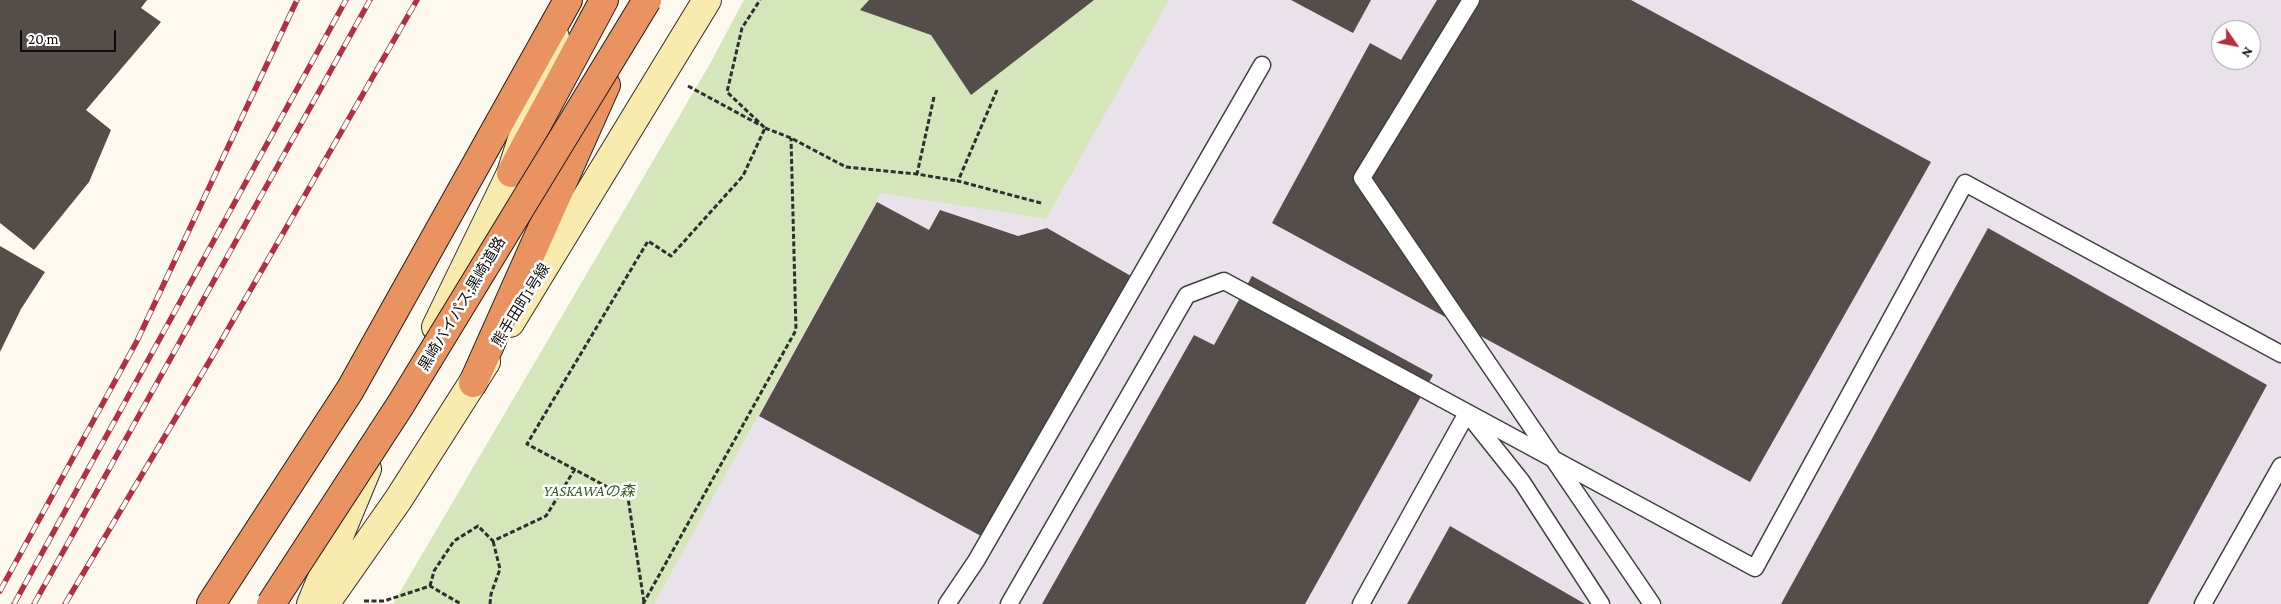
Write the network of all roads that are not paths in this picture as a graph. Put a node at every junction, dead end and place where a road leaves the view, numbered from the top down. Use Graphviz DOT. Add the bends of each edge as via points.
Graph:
graph roads {
  1 [pos="569,0"];
  2 [pos="604,0"];
  3 [pos="647,0"];
  4 [pos="707,0"];
  5 [pos="1471,0"];
  6 [pos="1262,65"];
  7 [pos="511,174"];
  8 [pos="2281,354"];
  9 [pos="473,383"];
  10 [pos="1467,412"];
  11 [pos="1554,459"];
  12 [pos="2281,466"];
  13 [pos="320,603"];
  14 [pos="211,604"];
  15 [pos="271,604"];
  16 [pos="947,604"];
  17 [pos="1008,604"];
  18 [pos="1360,604"];
  19 [pos="1601,604"];
  20 [pos="1652,604"];
  21 [pos="2204,604"];
  1 -- 7 [label="street"];
  1 -- 14 [label="highway" via="350,390"];
  2 -- 7 [label="highway"];
  3 -- 9 [label="highway" via="614,66"];
  3 -- 15 [label="highway, 黒崎バイパス;黒崎道路, bridge" via="401,404"];
  4 -- 9 [label="street, 熊手田町1号線"];
  5 -- 11 [label="lane" via="1362,178"];
  6 -- 16 [label="lane" via="976,561"];
  7 -- 13 [label="street" via="369,466"];
  8 -- 11 [label="lane" via="1965,183 1756,568"];
  9 -- 13 [label="street, 熊手田町1号線" via="398,500"];
  10 -- 11 [label="lane"];
  10 -- 17 [label="lane" via="1224,281 1187,295"];
  10 -- 18 [label="lane"];
  10 -- 19 [label="lane" via="1522,482"];
  11 -- 20 [label="lane"];
  12 -- 21 [label="lane"];
}
